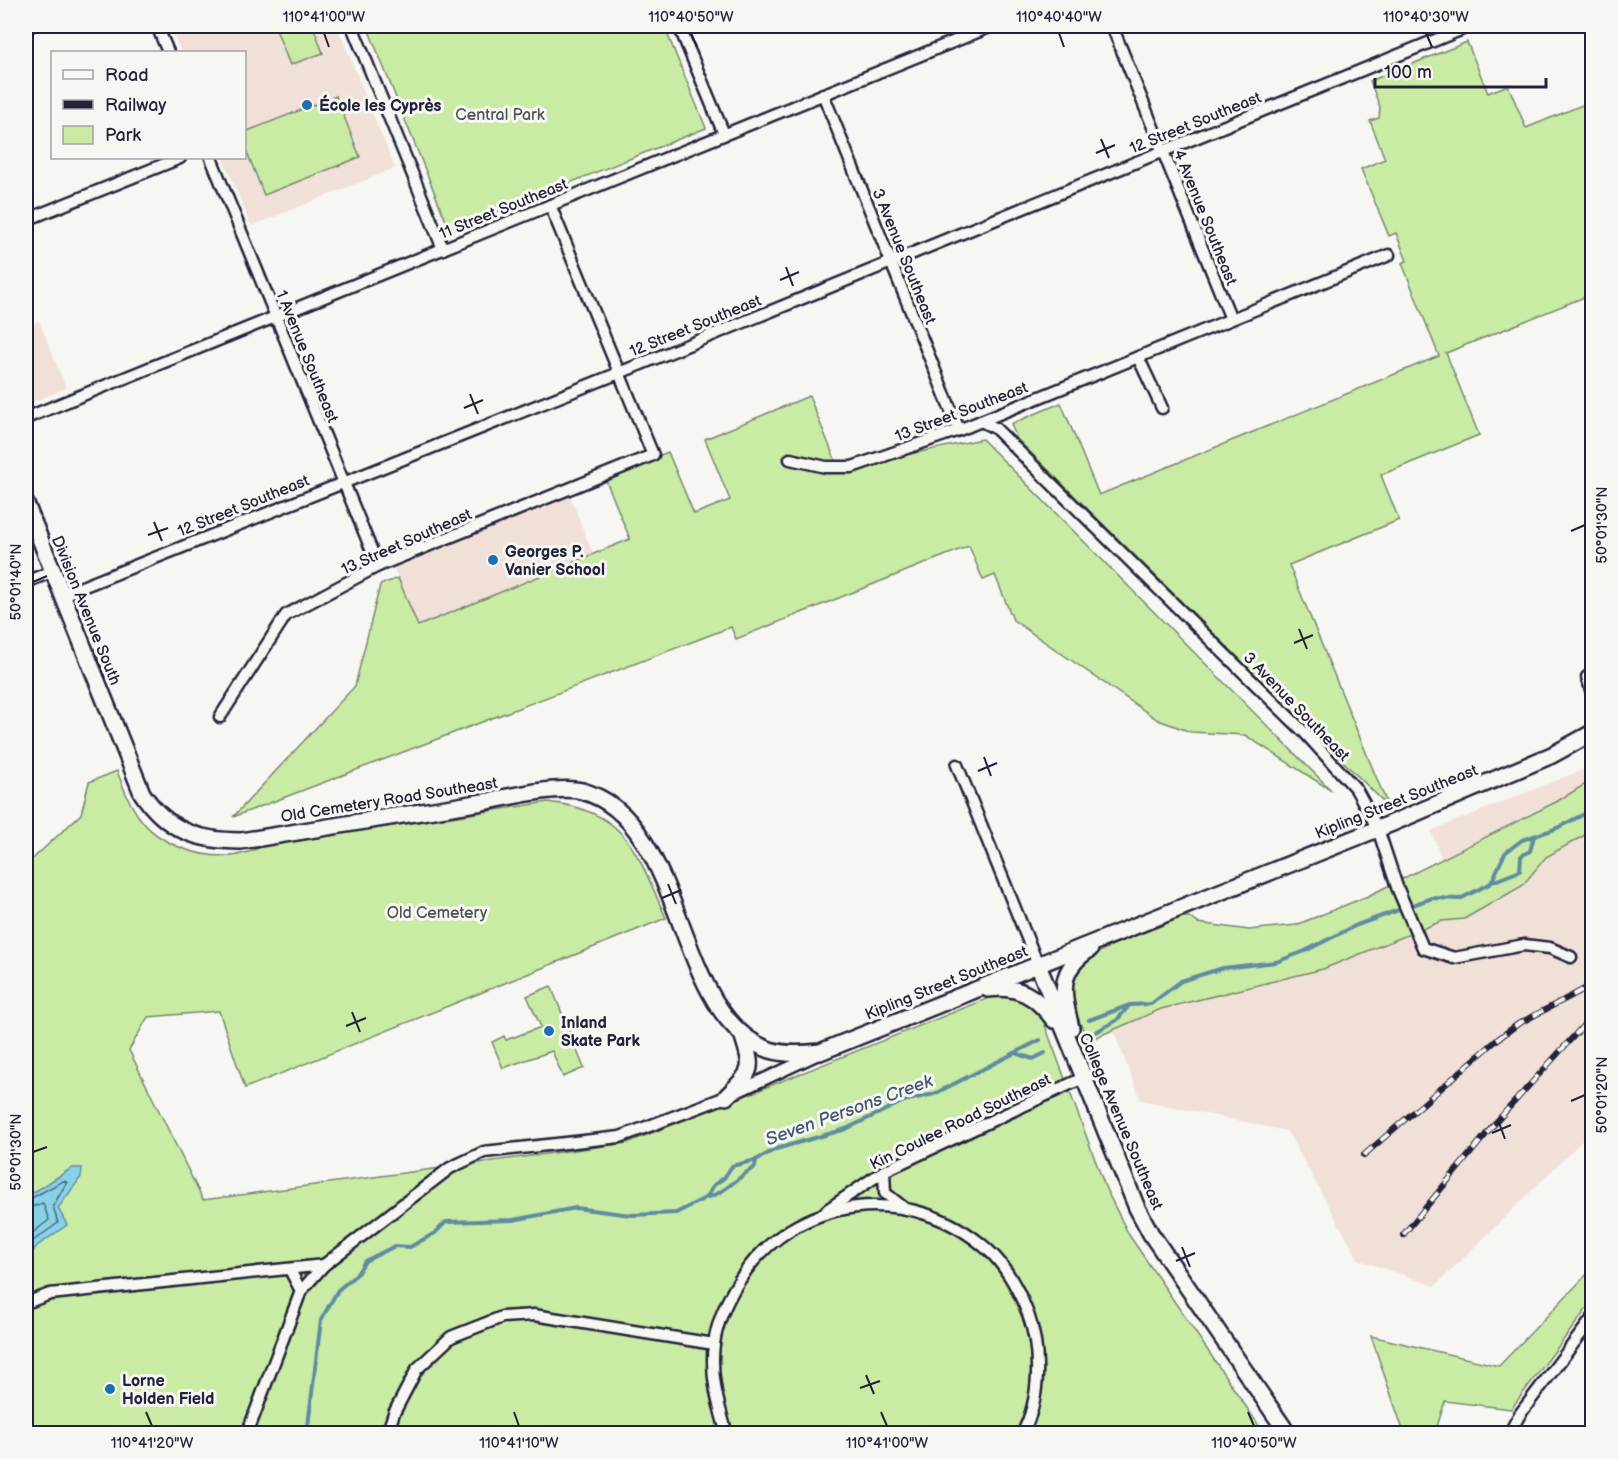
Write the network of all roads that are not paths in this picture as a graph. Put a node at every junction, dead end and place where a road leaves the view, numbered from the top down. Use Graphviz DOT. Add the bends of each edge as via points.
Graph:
graph roads {
  1 [pos="31,26"];
  2 [pos="157,26"];
  3 [pos="352,26"];
  4 [pos="679,26"];
  5 [pos="992,26"];
  6 [pos="1113,26"];
  7 [pos="1470,26"];
  8 [pos="26,28"];
  9 [pos="168,51"];
  10 [pos="823,94"];
  11 [pos="724,134"];
  12 [pos="1163,151"];
  13 [pos="178,159"];
  14 [pos="211,159"];
  15 [pos="549,205"];
  16 [pos="26,220"];
  17 [pos="443,249"];
  18 [pos="1389,255"];
  19 [pos="891,262"];
  20 [pos="276,316"];
  21 [pos="1231,319"];
  22 [pos="1138,357"];
  23 [pos="619,373"];
  24 [pos="1162,408"];
  25 [pos="26,418"];
  26 [pos="981,421"];
  27 [pos="959,430"];
  28 [pos="790,459"];
  29 [pos="343,481"];
  30 [pos="26,504"];
  31 [pos="378,566"];
  32 [pos="53,571"];
  33 [pos="26,582"];
  34 [pos="62,595"];
  35 [pos="1587,677"];
  36 [pos="1593,693"];
  37 [pos="220,717"];
  38 [pos="116,729"];
  39 [pos="1593,733"];
  40 [pos="957,765"];
  41 [pos="1378,829"];
  42 [pos="1113,935"];
  43 [pos="1571,957"];
  44 [pos="1038,965"];
  45 [pos="974,990"];
  46 [pos="742,1034"];
  47 [pos="1066,1036"];
  48 [pos="836,1046"];
  49 [pos="1081,1072"];
  50 [pos="726,1096"];
  51 [pos="884,1171"];
  52 [pos="904,1209"];
  53 [pos="822,1213"];
  54 [pos="324,1265"];
  55 [pos="290,1270"];
  56 [pos="302,1291"];
  57 [pos="26,1303"];
  58 [pos="1593,1319"];
  59 [pos="714,1344"];
  60 [pos="247,1434"];
  61 [pos="387,1434"];
  62 [pos="727,1434"];
  63 [pos="1022,1434"];
  64 [pos="1288,1434"];
  65 [pos="1509,1434"];
  1 -- 8 [label="street"];
  2 -- 9 [label="street"];
  3 -- 17 [label="street"];
  4 -- 11 [label="street"];
  5 -- 10 [label="street, 11 Street Southeast"];
  6 -- 12 [label="street, 4 Avenue Southeast"];
  7 -- 12 [label="street, 12 Street Southeast"];
  10 -- 11 [label="street, 11 Street Southeast"];
  10 -- 19 [label="street, 3 Avenue Southeast"];
  11 -- 15 [label="street, 11 Street Southeast"];
  12 -- 19 [label="street, 12 Street Southeast"];
  12 -- 21 [label="street, 4 Avenue Southeast"];
  13 -- 16 [label="street"];
  14 -- 20 [label="street, 1 Avenue Southeast"];
  15 -- 17 [label="street, 11 Street Southeast"];
  15 -- 23 [label="street"];
  17 -- 20 [label="street, 11 Street Southeast"];
  18 -- 21 [label="street, 13 Street Southeast"];
  19 -- 23 [label="street, 12 Street Southeast"];
  19 -- 27 [label="street, 3 Avenue Southeast"];
  20 -- 25 [label="street, 11 Street Southeast"];
  20 -- 29 [label="street, 1 Avenue Southeast"];
  21 -- 22 [label="street, 13 Street Southeast"];
  22 -- 24 [label="street"];
  22 -- 26 [label="street, 13 Street Southeast"];
  23 -- 29 [label="street, 12 Street Southeast"];
  23 -- 31 [label="street, 13 Street Southeast" via="653,455"];
  26 -- 27 [label="street, 13 Street Southeast"];
  26 -- 41 [label="street, 3 Avenue Southeast" via="996,428 1305,733 1356,789"];
  27 -- 28 [label="street, 13 Street Southeast" via="852,467"];
  29 -- 31 [label="street, 1 Avenue Southeast"];
  29 -- 34 [label="street, 12 Street Southeast"];
  30 -- 32 [label="street, Division Avenue South"];
  31 -- 37 [label="street, 13 Street Southeast" via="286,615"];
  32 -- 33 [label="street"];
  32 -- 34 [label="street, Division Avenue South"];
  34 -- 38 [label="street, Division Avenue South"];
  35 -- 36 [label="street"];
  38 -- 46 [label="street, Old Cemetery Road Southeast" via="150,806 172,827 220,841 241,841 552,791 581,791 621,813 632,824 651,855 713,997"];
  39 -- 41 [label="street, Kipling Street Southeast" via="1552,755"];
  40 -- 44 [label="street"];
  41 -- 42 [label="street, Kipling Street Southeast"];
  41 -- 43 [label="street, 3 Avenue Southeast" via="1423,948 1454,958 1524,945 1550,948"];
  42 -- 44 [label="street, Kipling Street Southeast"];
  42 -- 49 [label="street" via="1087,951 1065,977 1064,990"];
  44 -- 45 [label="street, Kipling Street Southeast"];
  44 -- 47 [label="street, College Avenue Southeast"];
  45 -- 47 [label="street" via="1018,989 1040,1002"];
  45 -- 48 [label="street, Kipling Street Southeast"];
  46 -- 48 [label="street" via="781,1052 820,1052"];
  46 -- 50 [label="street" via="750,1064 747,1076"];
  47 -- 49 [label="street, College Avenue Southeast"];
  48 -- 50 [label="street, Kipling Street Southeast"];
  49 -- 51 [label="street, Kin Coulee Road Southeast"];
  49 -- 64 [label="street, College Avenue Southeast" via="1126,1185 1151,1234"];
  50 -- 54 [label="street, Kipling Street Southeast" via="620,1137 484,1152 468,1158"];
  51 -- 52 [label="street" via="885,1193"];
  51 -- 53 [label="street, Kin Coulee Road Southeast"];
  52 -- 53 [label="street" via="863,1205"];
  52 -- 63 [label="street" via="950,1222 988,1250 1017,1287 1034,1331 1038,1378"];
  53 -- 59 [label="street" via="782,1233 750,1263 726,1301"];
  54 -- 55 [label="street"];
  54 -- 56 [label="street, Kipling Street Southeast"];
  55 -- 56 [label="street"];
  55 -- 57 [label="street" via="50,1294"];
  56 -- 60 [label="street, Kipling Street Southeast"];
  58 -- 65 [label="street"];
  59 -- 61 [label="street" via="534,1315 502,1317 451,1337 417,1369"];
  59 -- 62 [label="street" via="714,1391"];
}
